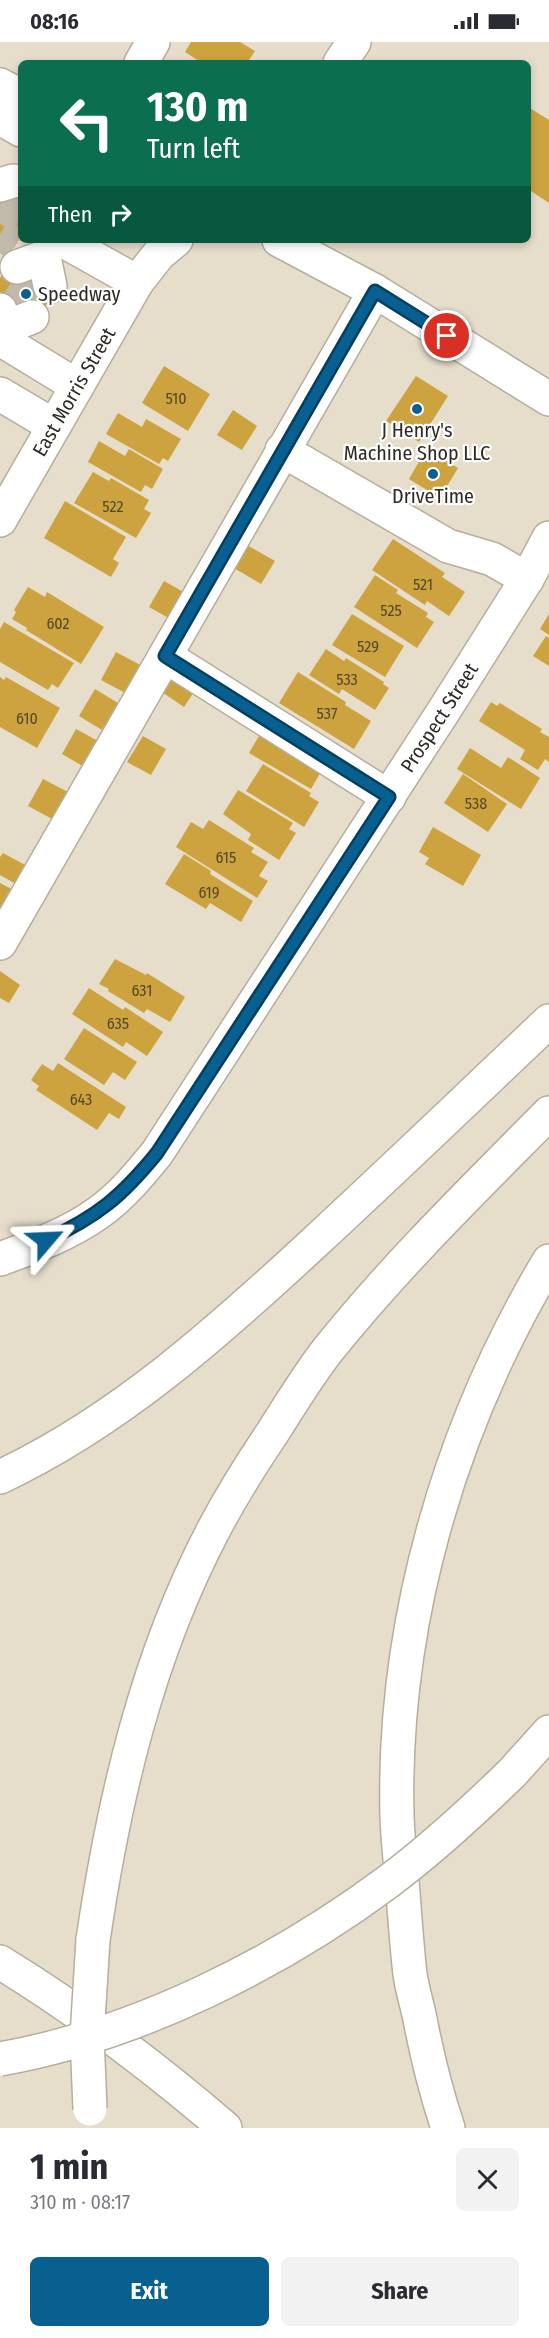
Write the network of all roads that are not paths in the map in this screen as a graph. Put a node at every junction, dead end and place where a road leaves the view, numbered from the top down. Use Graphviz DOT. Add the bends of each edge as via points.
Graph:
graph roads {
  1 [pos="153,42"];
  2 [pos="354,42"];
  3 [pos="143,60"];
  4 [pos="342,60"];
  5 [pos="0,85"];
  6 [pos="10,120"];
  7 [pos="172,243"];
  8 [pos="285,243"];
  9 [pos="97,249"];
  10 [pos="38,256"];
  11 [pos="137,282"];
  12 [pos="375,291"];
  13 [pos="8,322"];
  14 [pos="77,386"];
  15 [pos="0,394"];
  16 [pos="549,399"];
  17 [pos="54,426"];
  18 [pos="282,450"];
  19 [pos="0,520"];
  20 [pos="549,538"];
  21 [pos="527,579"];
  22 [pos="165,656"];
  23 [pos="389,797"];
  24 [pos="0,943"];
  25 [pos="549,1021"];
  26 [pos="549,1113"];
  27 [pos="0,1259"];
  28 [pos="549,1261"];
  29 [pos="0,1477"];
  30 [pos="549,1732"];
  31 [pos="0,1962"];
  32 [pos="0,2059"];
  33 [pos="91,2118"];
  34 [pos="225,2128"];
  35 [pos="448,2128"];
  1 -- 3 [label="main road"];
  2 -- 4 [label="main road"];
  5 -- 6 [label="main road"];
  7 -- 11 [label="main road, East Morris Street"];
  8 -- 12 [label="main road"];
  9 -- 10 [label="main road"];
  9 -- 11 [label="main road"];
  11 -- 14 [label="main road, East Morris Street"];
  12 -- 16 [label="main road"];
  12 -- 18 [label="main road"];
  13 -- 14 [label="main road"];
  14 -- 17 [label="main road, East Morris Street"];
  15 -- 17 [label="main road"];
  17 -- 19 [label="main road, East Morris Street"];
  18 -- 21 [label="main road" via="448,546 492,559"];
  18 -- 22 [label="main road"];
  20 -- 21 [label="main road, Prospect Street"];
  21 -- 23 [label="main road, Prospect Street"];
  22 -- 23 [label="main road"];
  22 -- 24 [label="main road"];
  23 -- 27 [label="main road, Prospect Street" via="146,1167 96,1215"];
  25 -- 29 [label="main road" via="212,1335 100,1419"];
  26 -- 33 [label="main road, bridge" via="378,1289 326,1353 252,1464 192,1575 161,1650 128,1754 111,1834 93,1940 87,2036"];
  28 -- 35 [label="main road" via="506,1337 454,1462 423,1576 405,1680 398,1817 410,1976"];
  30 -- 32 [label="main road, bridge" via="473,1810 390,1880 256,1965 129,2023"];
  31 -- 34 [label="main road" via="118,2041"];
}
